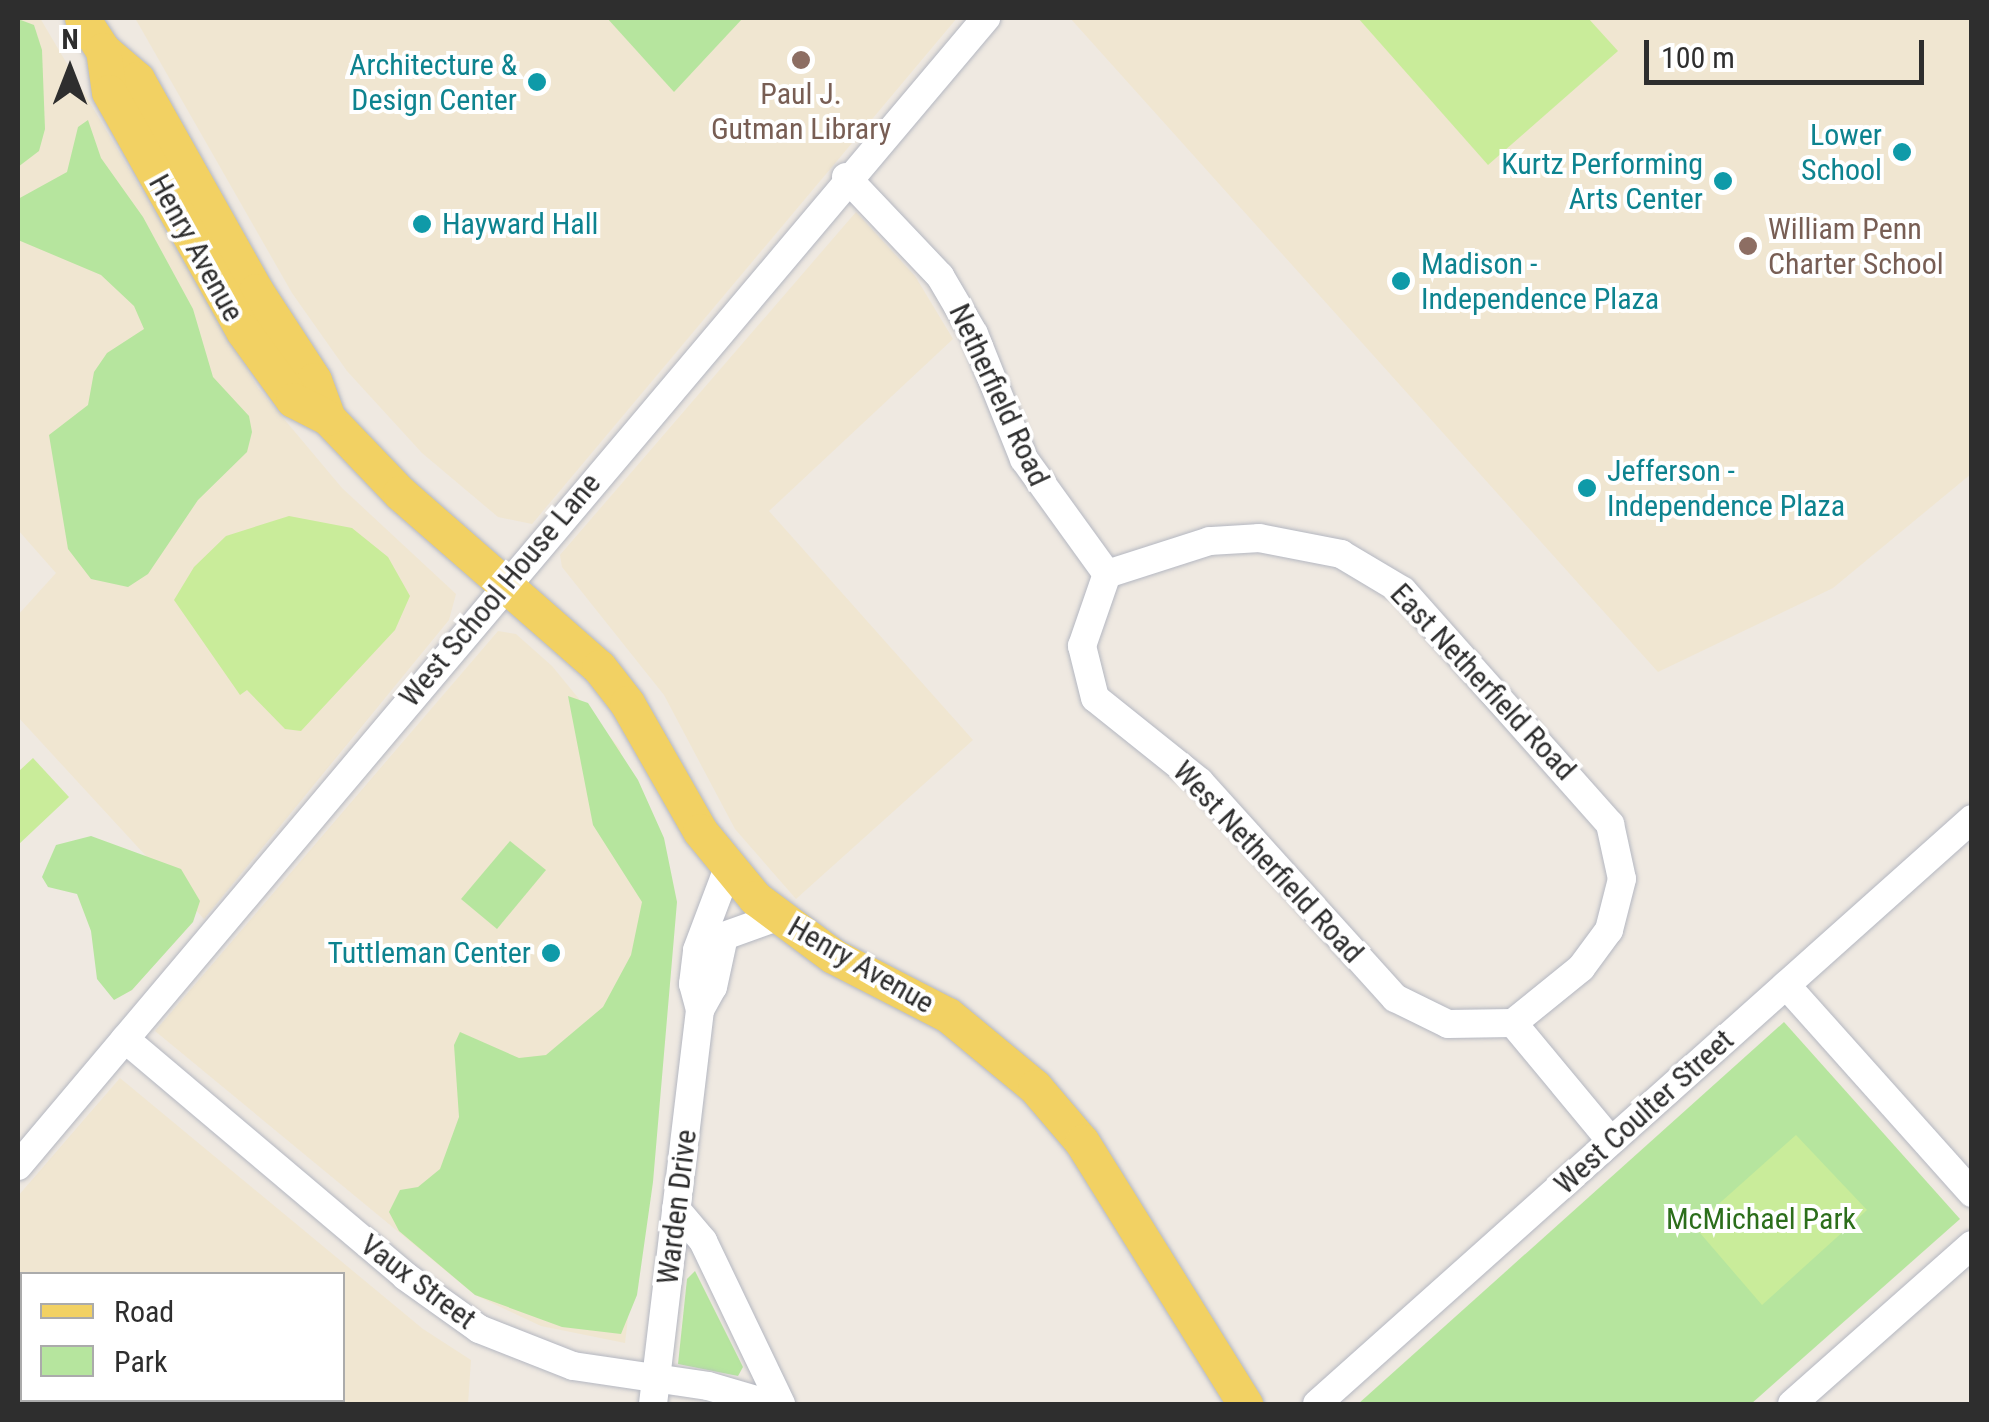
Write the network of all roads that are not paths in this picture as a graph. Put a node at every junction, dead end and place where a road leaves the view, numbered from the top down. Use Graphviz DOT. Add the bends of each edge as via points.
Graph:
graph roads {
  1 [pos="82,18"];
  2 [pos="986,18"];
  3 [pos="846,177"];
  4 [pos="1107,574"];
  5 [pos="506,582"];
  6 [pos="1972,819"];
  7 [pos="728,868"];
  8 [pos="777,917"];
  9 [pos="1786,985"];
  10 [pos="700,1010"];
  11 [pos="1513,1023"];
  12 [pos="125,1039"];
  13 [pos="1612,1140"];
  14 [pos="21,1155"];
  15 [pos="1972,1193"];
  16 [pos="676,1209"];
  17 [pos="1972,1245"];
  18 [pos="655,1392"];
  19 [pos="770,1404"];
  20 [pos="781,1404"];
  21 [pos="1245,1404"];
  22 [pos="1316,1404"];
  23 [pos="1792,1404"];
  1 -- 5 [label="main road, Henry Avenue" via="103,50 110,92 243,331 293,400 328,418 400,492"];
  2 -- 3 [label="street, West School House Lane"];
  3 -- 4 [label="street, Netherfield Road" via="940,276 974,334 1024,459"];
  3 -- 5 [label="street, West School House Lane"];
  4 -- 11 [label="street, West Netherfield Road" via="1082,646 1086,681 1105,711 1200,782 1395,998 1448,1024"];
  4 -- 11 [label="street, East Netherfield Road" via="1210,542 1286,540 1365,566 1420,608 1599,809 1620,860 1619,898 1602,942"];
  5 -- 7 [label="main road, Henry Avenue" via="615,686"];
  5 -- 12 [label="street, West School House Lane"];
  6 -- 9 [label="street, West Coulter Street"];
  7 -- 8 [label="main road, Henry Avenue"];
  7 -- 10 [label="street, Warden Drive" via="697,950 693,984"];
  8 -- 10 [label="street, Warden Drive" via="724,936"];
  8 -- 21 [label="main road, Henry Avenue" via="833,956 948,1015 1035,1087 1082,1142"];
  9 -- 13 [label="street, West Coulter Street"];
  9 -- 15 [label="street"];
  10 -- 16 [label="street, Warden Drive"];
  11 -- 13 [label="street"];
  12 -- 14 [label="street, West School House Lane"];
  12 -- 18 [label="street, Vaux Street" via="469,1323 543,1358"];
  13 -- 22 [label="street, West Coulter Street"];
  16 -- 18 [label="street, Warden Drive"];
  16 -- 20 [label="street" via="704,1241"];
  17 -- 23 [label="street"];
  18 -- 19 [label="street, Vaux Street"];
}
